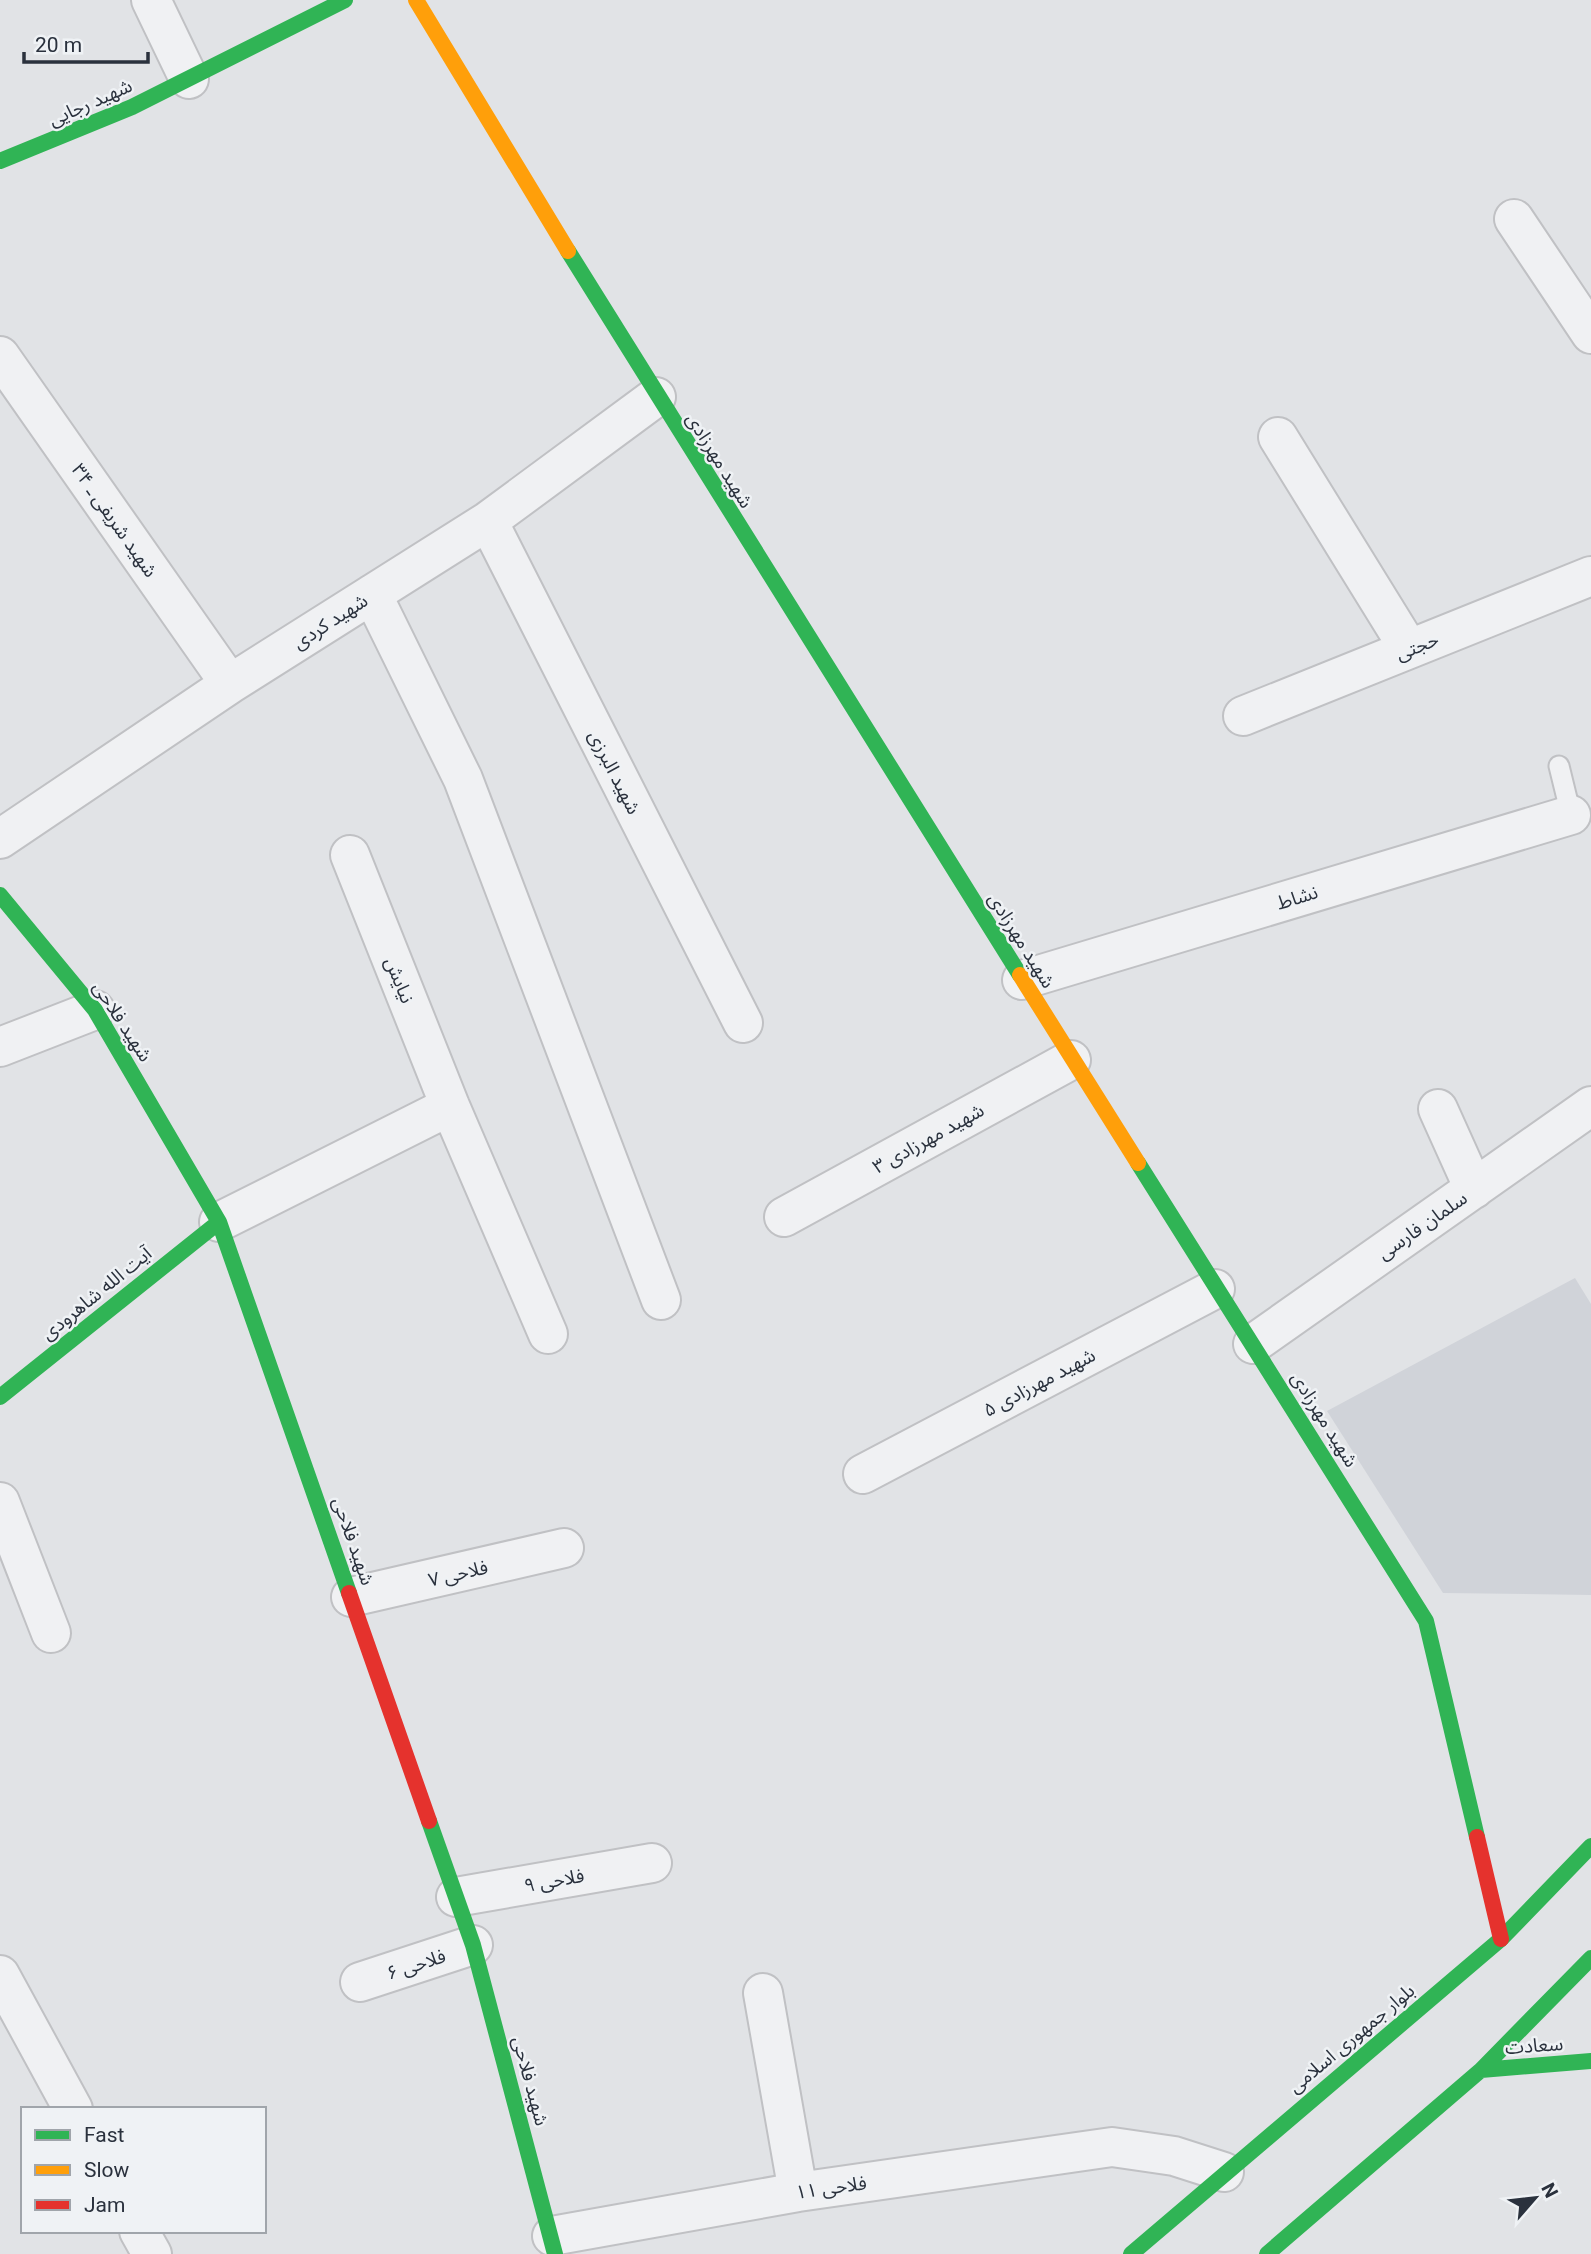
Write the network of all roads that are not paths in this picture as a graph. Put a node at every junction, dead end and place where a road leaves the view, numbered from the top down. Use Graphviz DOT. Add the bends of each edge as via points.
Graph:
graph roads {
  1 [pos="151,0"];
  2 [pos="345,0"];
  3 [pos="416,0"];
  4 [pos="189,79"];
  5 [pos="0,161"];
  6 [pos="1514,219"];
  7 [pos="1591,334"];
  8 [pos="0,356"];
  9 [pos="656,397"];
  10 [pos="1278,437"];
  11 [pos="488,521"];
  12 [pos="1591,576"];
  13 [pos="373,594"];
  14 [pos="1409,649"];
  15 [pos="230,684"];
  16 [pos="1243,716"];
  17 [pos="1559,766"];
  18 [pos="1572,815"];
  19 [pos="0,839"];
  20 [pos="350,855"];
  21 [pos="0,895"];
  22 [pos="1022,980"];
  23 [pos="95,1010"];
  24 [pos="743,1023"];
  25 [pos="0,1046"];
  26 [pos="1071,1060"];
  27 [pos="450,1106"];
  28 [pos="1591,1106"];
  29 [pos="1438,1108"];
  30 [pos="1474,1189"];
  31 [pos="784,1217"];
  32 [pos="219,1222"];
  33 [pos="1215,1289"];
  34 [pos="661,1300"];
  35 [pos="548,1334"];
  36 [pos="1253,1344"];
  37 [pos="0,1397"];
  38 [pos="863,1474"];
  39 [pos="0,1502"];
  40 [pos="564,1548"];
  41 [pos="351,1597"];
  42 [pos="51,1633"];
  43 [pos="1591,1846"];
  44 [pos="652,1863"];
  45 [pos="456,1897"];
  46 [pos="1501,1939"];
  47 [pos="473,1945"];
  48 [pos="1591,1958"];
  49 [pos="0,1975"];
  50 [pos="360,1982"];
  51 [pos="763,1993"];
  52 [pos="1591,2061"];
  53 [pos="1481,2070"];
  54 [pos="72,2107"];
  55 [pos="1224,2172"];
  56 [pos="798,2192"];
  57 [pos="140,2233"];
  58 [pos="553,2245"];
  59 [pos="152,2254"];
  60 [pos="1131,2254"];
  61 [pos="1267,2254"];
  1 -- 4 [label="street"];
  2 -- 4 [label="street, شهید رجایی"];
  3 -- 9 [label="street, شهید مهرزادی"];
  4 -- 5 [label="street, شهید رجایی"];
  6 -- 7 [label="street"];
  8 -- 15 [label="street, شهید شریفی ـ ۳۴"];
  9 -- 11 [label="street, شهید کردی"];
  9 -- 22 [label="street, شهید مهرزادی"];
  10 -- 14 [label="street"];
  11 -- 13 [label="street, شهید کردی"];
  11 -- 24 [label="street, شهید البرزی"];
  12 -- 14 [label="street, حجتی"];
  13 -- 15 [label="street, شهید کردی"];
  13 -- 34 [label="street" via="463,779"];
  14 -- 16 [label="street, حجتی"];
  15 -- 19 [label="street, شهید کردی"];
  17 -- 18 [label="lane"];
  18 -- 22 [label="street, نشاط"];
  20 -- 27 [label="street, نیایش"];
  21 -- 23 [label="street, شهید فلاحی"];
  22 -- 26 [label="street, شهید مهرزادی"];
  23 -- 25 [label="street"];
  23 -- 32 [label="street, شهید فلاحی"];
  26 -- 31 [label="street, شهید مهرزادی ۳"];
  26 -- 33 [label="street, شهید مهرزادی"];
  27 -- 32 [label="street"];
  27 -- 35 [label="street, نیایش"];
  28 -- 30 [label="street, سلمان فارسی"];
  29 -- 30 [label="street"];
  30 -- 36 [label="street, سلمان فارسی"];
  32 -- 37 [label="street, آیت الله شاهرودی"];
  32 -- 41 [label="street, شهید فلاحی"];
  33 -- 36 [label="street, شهید مهرزادی"];
  33 -- 38 [label="street, شهید مهرزادی ۵"];
  36 -- 46 [label="street, شهید مهرزادی" via="1426,1621"];
  39 -- 42 [label="street"];
  40 -- 41 [label="street, فلاحی ۷"];
  41 -- 45 [label="street, شهید فلاحی"];
  43 -- 46 [label="street, بلوار جمهوری اسلامی"];
  44 -- 45 [label="street, فلاحی ۹"];
  45 -- 47 [label="street, شهید فلاحی"];
  46 -- 55 [label="street, بلوار جمهوری اسلامی"];
  47 -- 50 [label="street, فلاحی ۶"];
  47 -- 58 [label="street, شهید فلاحی"];
  48 -- 53 [label="street"];
  49 -- 54 [label="street"];
  51 -- 56 [label="street"];
  52 -- 53 [label="street, سعادت"];
  53 -- 61 [label="street"];
  55 -- 56 [label="street, فلاحی ۱۱" via="1174,2156 1112,2147"];
  55 -- 60 [label="street, بلوار جمهوری اسلامی"];
  56 -- 58 [label="street, فلاحی ۱۱"];
  57 -- 59 [label="street"];
}
